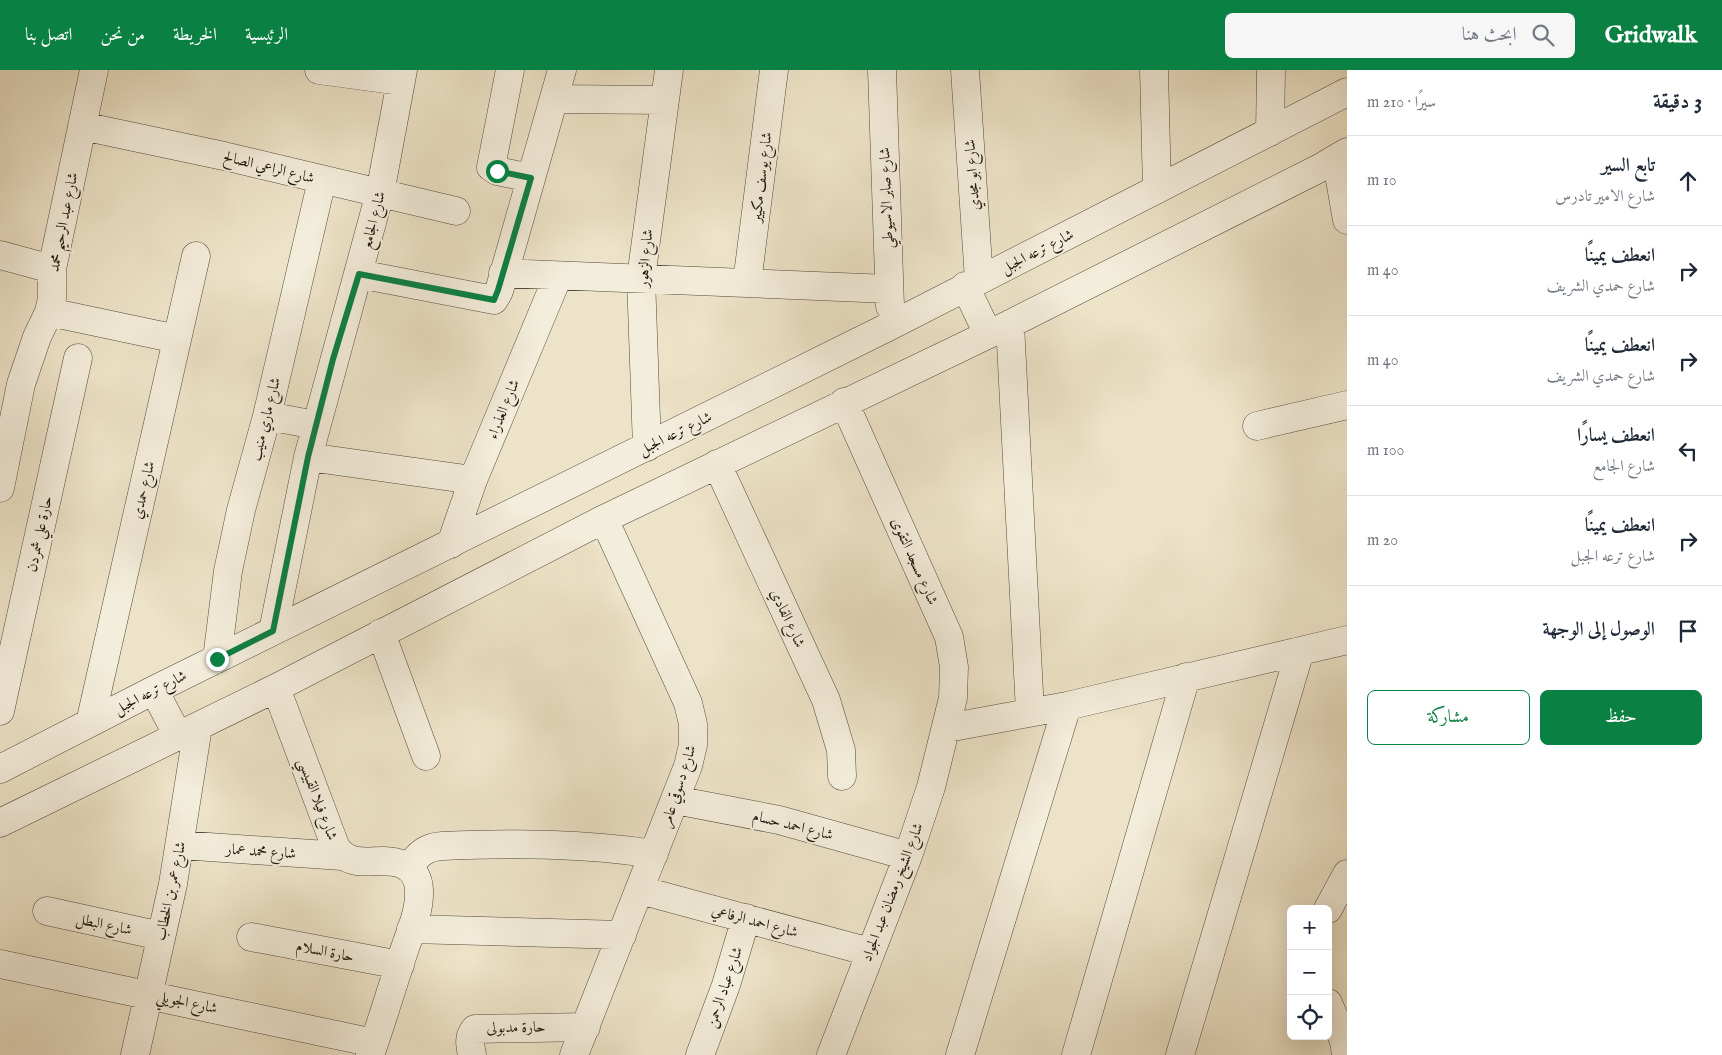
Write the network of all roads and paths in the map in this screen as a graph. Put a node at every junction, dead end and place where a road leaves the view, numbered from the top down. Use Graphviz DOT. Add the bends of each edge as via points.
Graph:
graph roads {
  1 [pos="94,70"];
  2 [pos="319,70"];
  3 [pos="510,70"];
  4 [pos="562,70"];
  5 [pos="669,70"];
  6 [pos="774,70"];
  7 [pos="882,70"];
  8 [pos="965,70"];
  9 [pos="1154,70"];
  10 [pos="1271,70"];
  11 [pos="402,76"];
  12 [pos="1347,92"];
  13 [pos="554,99"];
  14 [pos="664,100"];
  15 [pos="82,126"];
  16 [pos="1270,132"];
  17 [pos="1339,157"];
  18 [pos="531,178"];
  19 [pos="322,180"];
  20 [pos="1158,189"];
  21 [pos="380,193"];
  22 [pos="456,211"];
  23 [pos="1347,220"];
  24 [pos="0,255"];
  25 [pos="196,256"];
  26 [pos="52,269"];
  27 [pos="503,273"];
  28 [pos="359,274"];
  29 [pos="558,276"];
  30 [pos="641,278"];
  31 [pos="747,283"];
  32 [pos="972,288"];
  33 [pos="889,289"];
  34 [pos="49,312"];
  35 [pos="890,326"];
  36 [pos="994,328"];
  37 [pos="177,339"];
  38 [pos="78,358"];
  39 [pos="10,381"];
  40 [pos="844,402"];
  41 [pos="1347,405"];
  42 [pos="267,416"];
  43 [pos="316,425"];
  44 [pos="1257,426"];
  45 [pos="647,447"];
  46 [pos="308,457"];
  47 [pos="717,464"];
  48 [pos="474,480"];
  49 [pos="0,488"];
  50 [pos="604,519"];
  51 [pos="451,544"];
  52 [pos="273,631"];
  53 [pos="382,633"];
  54 [pos="1347,640"];
  55 [pos="1300,651"];
  56 [pos="217,659"];
  57 [pos="1186,677"];
  58 [pos="276,688"];
  59 [pos="154,690"];
  60 [pos="1068,706"];
  61 [pos="0,710"];
  62 [pos="1030,712"];
  63 [pos="90,723"];
  64 [pos="947,728"];
  65 [pos="188,732"];
  66 [pos="426,756"];
  67 [pos="0,769"];
  68 [pos="842,776"];
  69 [pos="676,800"];
  70 [pos="0,823"];
  71 [pos="180,845"];
  72 [pos="654,854"];
  73 [pos="342,856"];
  74 [pos="908,856"];
  75 [pos="410,868"];
  76 [pos="1347,874"];
  77 [pos="640,890"];
  78 [pos="1330,905"];
  79 [pos="47,911"];
  80 [pos="746,918"];
  81 [pos="411,930"];
  82 [pos="622,935"];
  83 [pos="161,936"];
  84 [pos="251,937"];
  85 [pos="870,952"];
  86 [pos="0,964"];
  87 [pos="400,965"];
  88 [pos="148,993"];
  89 [pos="1332,1012"];
  90 [pos="586,1027"];
  91 [pos="372,1049"];
  92 [pos="135,1055"];
  93 [pos="472,1055"];
  94 [pos="574,1055"];
  95 [pos="700,1055"];
  96 [pos="831,1055"];
  97 [pos="960,1055"];
  98 [pos="1076,1055"];
  99 [pos="1180,1055"];
  100 [pos="1346,1055"];
  1 -- 15 [label="street, شارع عبد الرحيم محمد"];
  2 -- 11 [label="street"];
  3 -- 18 [label="street" via="491,167"];
  4 -- 13 [label="street"];
  5 -- 14 [label="street, شارع الزهور"];
  6 -- 31 [label="street, شارع يوسف مكيير"];
  7 -- 33 [label="street, شارع صابر الاسيوطي"];
  8 -- 32 [label="street, شارع ابو مجدي"];
  9 -- 20 [label="street"];
  10 -- 16 [label="street"];
  11 -- 21 [label="street, شارع الجامع"];
  12 -- 16 [label="street, شارع ترعه الجبل"];
  13 -- 14 [label="street"];
  13 -- 18 [label="street"];
  14 -- 30 [label="street, شارع الزهور"];
  15 -- 19 [label="street, شارع الراعي الصالح"];
  15 -- 26 [label="street, شارع عبد الرحيم محمد"];
  16 -- 20 [label="street, شارع ترعه الجبل"];
  17 -- 23 [label="street"];
  17 -- 36 [label="street"];
  18 -- 27 [label="street"];
  19 -- 21 [label="street, شارع الراعي الصالح"];
  19 -- 42 [label="street, شارع ماري منيب"];
  20 -- 32 [label="street, شارع ترعه الجبل"];
  21 -- 22 [label="street, شارع الراعي الصالح"];
  21 -- 28 [label="street, شارع الجامع"];
  24 -- 26 [label="street"];
  25 -- 37 [label="street, شارع حمدي"];
  26 -- 34 [label="street, شارع عبد الرحيم محمد"];
  27 -- 28 [label="street" via="497,296 490,300"];
  27 -- 29 [label="street"];
  28 -- 43 [label="street, شارع الجامع"];
  29 -- 30 [label="street"];
  29 -- 48 [label="street, شارع العذراء"];
  30 -- 31 [label="street"];
  30 -- 45 [label="street, شارع الزهور"];
  31 -- 33 [label="street"];
  32 -- 35 [label="street, شارع ترعه الجبل"];
  32 -- 36 [label="street"];
  33 -- 35 [label="street, شارع صابر الاسيوطي"];
  34 -- 37 [label="street"];
  34 -- 39 [label="street, شارع عبد الرحيم محمد"];
  35 -- 45 [label="street, شارع ترعه الجبل"];
  36 -- 40 [label="street"];
  36 -- 62 [label="street"];
  37 -- 63 [label="street, شارع حمدي"];
  38 -- 61 [label="street, حارة علي شمردن"];
  39 -- 49 [label="street, شارع عبد الرحيم محمد"];
  40 -- 47 [label="street"];
  40 -- 64 [label="street, شارع مسجد التقوى" via="949,637 954,667 953,698"];
  41 -- 44 [label="street"];
  42 -- 43 [label="street"];
  42 -- 56 [label="street, شارع ماري منيب" via="228,571"];
  43 -- 46 [label="street, شارع الجامع"];
  45 -- 51 [label="street, شارع ترعه الجبل"];
  46 -- 48 [label="street"];
  46 -- 52 [label="street, شارع الجامع"];
  47 -- 50 [label="street"];
  47 -- 68 [label="street, شارع الفادي" via="826,700 842,750"];
  48 -- 51 [label="street, شارع العذراء"];
  50 -- 53 [label="street"];
  50 -- 69 [label="street, شارع دسوقي عامر" via="688,703 694,724 694,745"];
  51 -- 52 [label="street, شارع ترعه الجبل"];
  52 -- 56 [label="street, شارع ترعه الجبل"];
  53 -- 58 [label="street"];
  53 -- 66 [label="street"];
  54 -- 55 [label="street"];
  55 -- 57 [label="street"];
  55 -- 99 [label="street"];
  56 -- 59 [label="street, شارع ترعه الجبل"];
  57 -- 60 [label="street"];
  57 -- 98 [label="street"];
  58 -- 65 [label="street"];
  58 -- 73 [label="street, شارع فيلا القبيسي" via="336,848"];
  59 -- 63 [label="street, شارع ترعه الجبل"];
  59 -- 65 [label="street"];
  60 -- 62 [label="street"];
  60 -- 97 [label="street"];
  62 -- 64 [label="street"];
  63 -- 67 [label="street, شارع ترعه الجبل"];
  64 -- 74 [label="street, شارع الشيخ رمضان عبد الجواد"];
  65 -- 70 [label="street"];
  65 -- 71 [label="street, شارع عمر بن الخطاب"];
  69 -- 72 [label="street, شارع دسوقي عامر"];
  69 -- 74 [label="street, شارع احمد حسام" via="779,820"];
  71 -- 73 [label="street, شارع محمد عمار"];
  71 -- 83 [label="street, شارع عمر بن الخطاب"];
  72 -- 75 [label="street" via="587,846 442,846 422,852"];
  72 -- 77 [label="street, شارع دسوقي عامر"];
  73 -- 75 [label="street, شارع فيلا القبيسي" via="352,861 390,862"];
  74 -- 85 [label="street, شارع الشيخ رمضان عبد الجواد"];
  75 -- 81 [label="street" via="417,879 419,892"];
  76 -- 78 [label="street"];
  77 -- 80 [label="street, شارع احمد الرفاعي"];
  77 -- 82 [label="street, شارع دسوقي عامر"];
  79 -- 83 [label="street, شارع البطل"];
  80 -- 85 [label="street, شارع احمد الرفاعي"];
  80 -- 95 [label="street, شارع عباد الرحمن"];
  81 -- 82 [label="street"];
  81 -- 87 [label="street"];
  82 -- 90 [label="street, شارع دسوقي عامر"];
  83 -- 88 [label="street, شارع عمر بن الخطاب"];
  84 -- 87 [label="street, حارة السلام"];
  85 -- 96 [label="street, شارع الشيخ رمضان عبد الجواد"];
  86 -- 88 [label="street, شارع الجويلي"];
  87 -- 91 [label="street"];
  88 -- 91 [label="street, شارع الجويلي"];
  88 -- 92 [label="street, شارع عمر بن الخطاب"];
  89 -- 100 [label="street"];
  90 -- 93 [label="street, حارة مدبولى" via="475,1029 470,1034"];
  90 -- 94 [label="street, شارع دسوقي عامر"];
}
